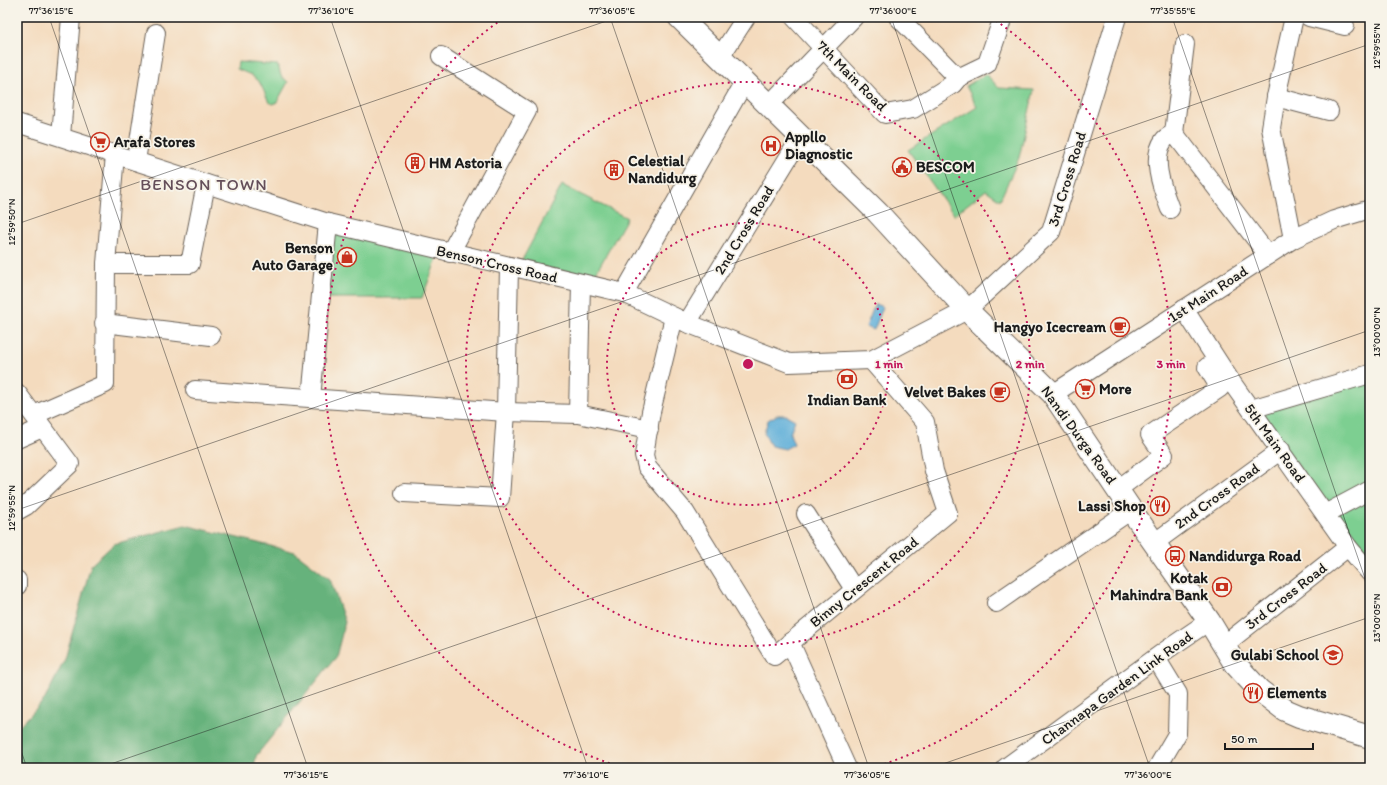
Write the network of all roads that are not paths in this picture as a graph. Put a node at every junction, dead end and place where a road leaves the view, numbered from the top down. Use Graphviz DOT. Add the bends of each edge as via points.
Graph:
graph roads {
  1 [pos="71,17"];
  2 [pos="679,17"];
  3 [pos="746,17"];
  4 [pos="794,17"];
  5 [pos="854,17"];
  6 [pos="898,17"];
  7 [pos="1117,17"];
  8 [pos="1294,17"];
  9 [pos="1309,17"];
  10 [pos="997,21"];
  11 [pos="1345,26"];
  12 [pos="156,33"];
  13 [pos="1185,44"];
  14 [pos="824,48"];
  15 [pos="441,56"];
  16 [pos="720,57"];
  17 [pos="958,78"];
  18 [pos="745,81"];
  19 [pos="1276,97"];
  20 [pos="769,105"];
  21 [pos="1329,111"];
  22 [pos="17,122"];
  23 [pos="1174,133"];
  24 [pos="61,136"];
  25 [pos="801,137"];
  26 [pos="116,154"];
  27 [pos="136,161"];
  28 [pos="206,184"];
  29 [pos="1170,209"];
  30 [pos="1370,209"];
  31 [pos="328,223"];
  32 [pos="1293,239"];
  33 [pos="450,253"];
  34 [pos="1268,255"];
  35 [pos="106,264"];
  36 [pos="509,267"];
  37 [pos="581,284"];
  38 [pos="624,293"];
  39 [pos="967,310"];
  40 [pos="1178,312"];
  41 [pos="681,320"];
  42 [pos="104,322"];
  43 [pos="211,336"];
  44 [pos="871,360"];
  45 [pos="1370,374"];
  46 [pos="195,390"];
  47 [pos="17,393"];
  48 [pos="1053,394"];
  49 [pos="311,398"];
  50 [pos="1251,409"];
  51 [pos="506,412"];
  52 [pos="578,414"];
  53 [pos="38,421"];
  54 [pos="649,429"];
  55 [pos="17,439"];
  56 [pos="1281,450"];
  57 [pos="1118,489"];
  58 [pos="1370,490"];
  59 [pos="404,492"];
  60 [pos="1131,510"];
  61 [pos="17,511"];
  62 [pos="685,512"];
  63 [pos="806,514"];
  64 [pos="1325,514"];
  65 [pos="1154,543"];
  66 [pos="1348,547"];
  67 [pos="1370,573"];
  68 [pos="17,580"];
  69 [pos="17,586"];
  70 [pos="854,588"];
  71 [pos="996,603"];
  72 [pos="1209,621"];
  73 [pos="790,642"];
  74 [pos="1224,645"];
  75 [pos="1156,658"];
  76 [pos="1370,737"];
  77 [pos="1014,766"];
  78 [pos="847,768"];
  79 [pos="1158,768"];
  1 -- 24 [label="street"];
  2 -- 16 [label="main road, Nandi Durga Road"];
  3 -- 16 [label="street"];
  4 -- 14 [label="street, 7th Main Road"];
  5 -- 14 [label="street"];
  6 -- 17 [label="street"];
  7 -- 39 [label="street, 3rd Cross Road" via="1051,232"];
  8 -- 19 [label="street"];
  9 -- 11 [label="street"];
  10 -- 17 [label="street, 7th Main Road" via="987,64"];
  12 -- 27 [label="street"];
  13 -- 23 [label="street"];
  14 -- 17 [label="street, 7th Main Road" via="885,114 913,109 953,84"];
  14 -- 20 [label="street"];
  15 -- 33 [label="street" via="527,111"];
  16 -- 18 [label="main road, Nandi Durga Road"];
  18 -- 20 [label="main road, Nandi Durga Road"];
  18 -- 38 [label="street"];
  19 -- 21 [label="street"];
  19 -- 32 [label="street" via="1271,128"];
  20 -- 25 [label="main road, Nandi Durga Road"];
  22 -- 24 [label="street, Benson Cross Road"];
  23 -- 29 [label="street" via="1164,139 1158,169 1161,186"];
  23 -- 34 [label="street"];
  24 -- 26 [label="street, Benson Cross Road"];
  25 -- 39 [label="main road, Nandi Durga Road" via="878,213"];
  25 -- 41 [label="street, 2nd Cross Road"];
  26 -- 27 [label="street, Benson Cross Road"];
  26 -- 35 [label="street"];
  27 -- 28 [label="street, Benson Cross Road"];
  28 -- 31 [label="street, Benson Cross Road"];
  28 -- 35 [label="street" via="190,264"];
  30 -- 32 [label="street, 1st Main Road" via="1334,220"];
  31 -- 33 [label="street, Benson Cross Road"];
  31 -- 49 [label="street"];
  32 -- 34 [label="street, 1st Main Road"];
  33 -- 36 [label="street, Benson Cross Road"];
  34 -- 40 [label="street, 1st Main Road"];
  35 -- 42 [label="street"];
  36 -- 37 [label="street, Benson Cross Road"];
  36 -- 51 [label="street"];
  37 -- 38 [label="street, Benson Cross Road"];
  37 -- 52 [label="street"];
  38 -- 41 [label="street, Benson Cross Road"];
  39 -- 44 [label="street, Benson Cross Road"];
  39 -- 48 [label="main road, Nandi Durga Road"];
  40 -- 48 [label="street, 1st Main Road"];
  40 -- 50 [label="street, 5th Main Road"];
  40 -- 57 [label="street" via="1220,388 1150,435 1164,455"];
  41 -- 44 [label="street, Benson Cross Road" via="790,363"];
  41 -- 54 [label="street, 2nd Cross Road"];
  42 -- 43 [label="street"];
  42 -- 53 [label="street" via="105,384"];
  44 -- 70 [label="street, Binny Crescent Road" via="925,422 934,471 948,513"];
  45 -- 50 [label="street"];
  46 -- 49 [label="street"];
  47 -- 53 [label="street"];
  48 -- 57 [label="main road, Nandi Durga Road"];
  49 -- 51 [label="street"];
  50 -- 56 [label="street, 5th Main Road"];
  51 -- 52 [label="street"];
  51 -- 59 [label="street" via="500,498"];
  52 -- 54 [label="street"];
  53 -- 55 [label="street"];
  53 -- 61 [label="street" via="70,464 26,506"];
  54 -- 62 [label="street, 2nd Cross Road" via="644,455 647,467"];
  56 -- 64 [label="street, 5th Main Road"];
  56 -- 65 [label="street, 2nd Cross Road"];
  57 -- 60 [label="main road, Nandi Durga Road"];
  58 -- 64 [label="street"];
  60 -- 65 [label="main road, Nandi Durga Road"];
  60 -- 71 [label="street"];
  62 -- 73 [label="street, Binny Crescent Road" via="774,656"];
  63 -- 70 [label="street"];
  64 -- 66 [label="street, 5th Main Road"];
  65 -- 72 [label="main road, Nandi Durga Road"];
  66 -- 67 [label="street, 5th Main Road"];
  66 -- 74 [label="street, 3rd Cross Road"];
  68 -- 69 [label="street"];
  70 -- 73 [label="street, Binny Crescent Road"];
  72 -- 74 [label="main road, Nandi Durga Road"];
  72 -- 75 [label="street, Channapa Garden Link Road"];
  73 -- 78 [label="street"];
  74 -- 76 [label="main road, Nandi Durga Road" via="1235,664 1259,690 1285,710"];
  75 -- 77 [label="street, Channapa Garden Link Road"];
  75 -- 79 [label="street" via="1178,694 1177,734"];
}
